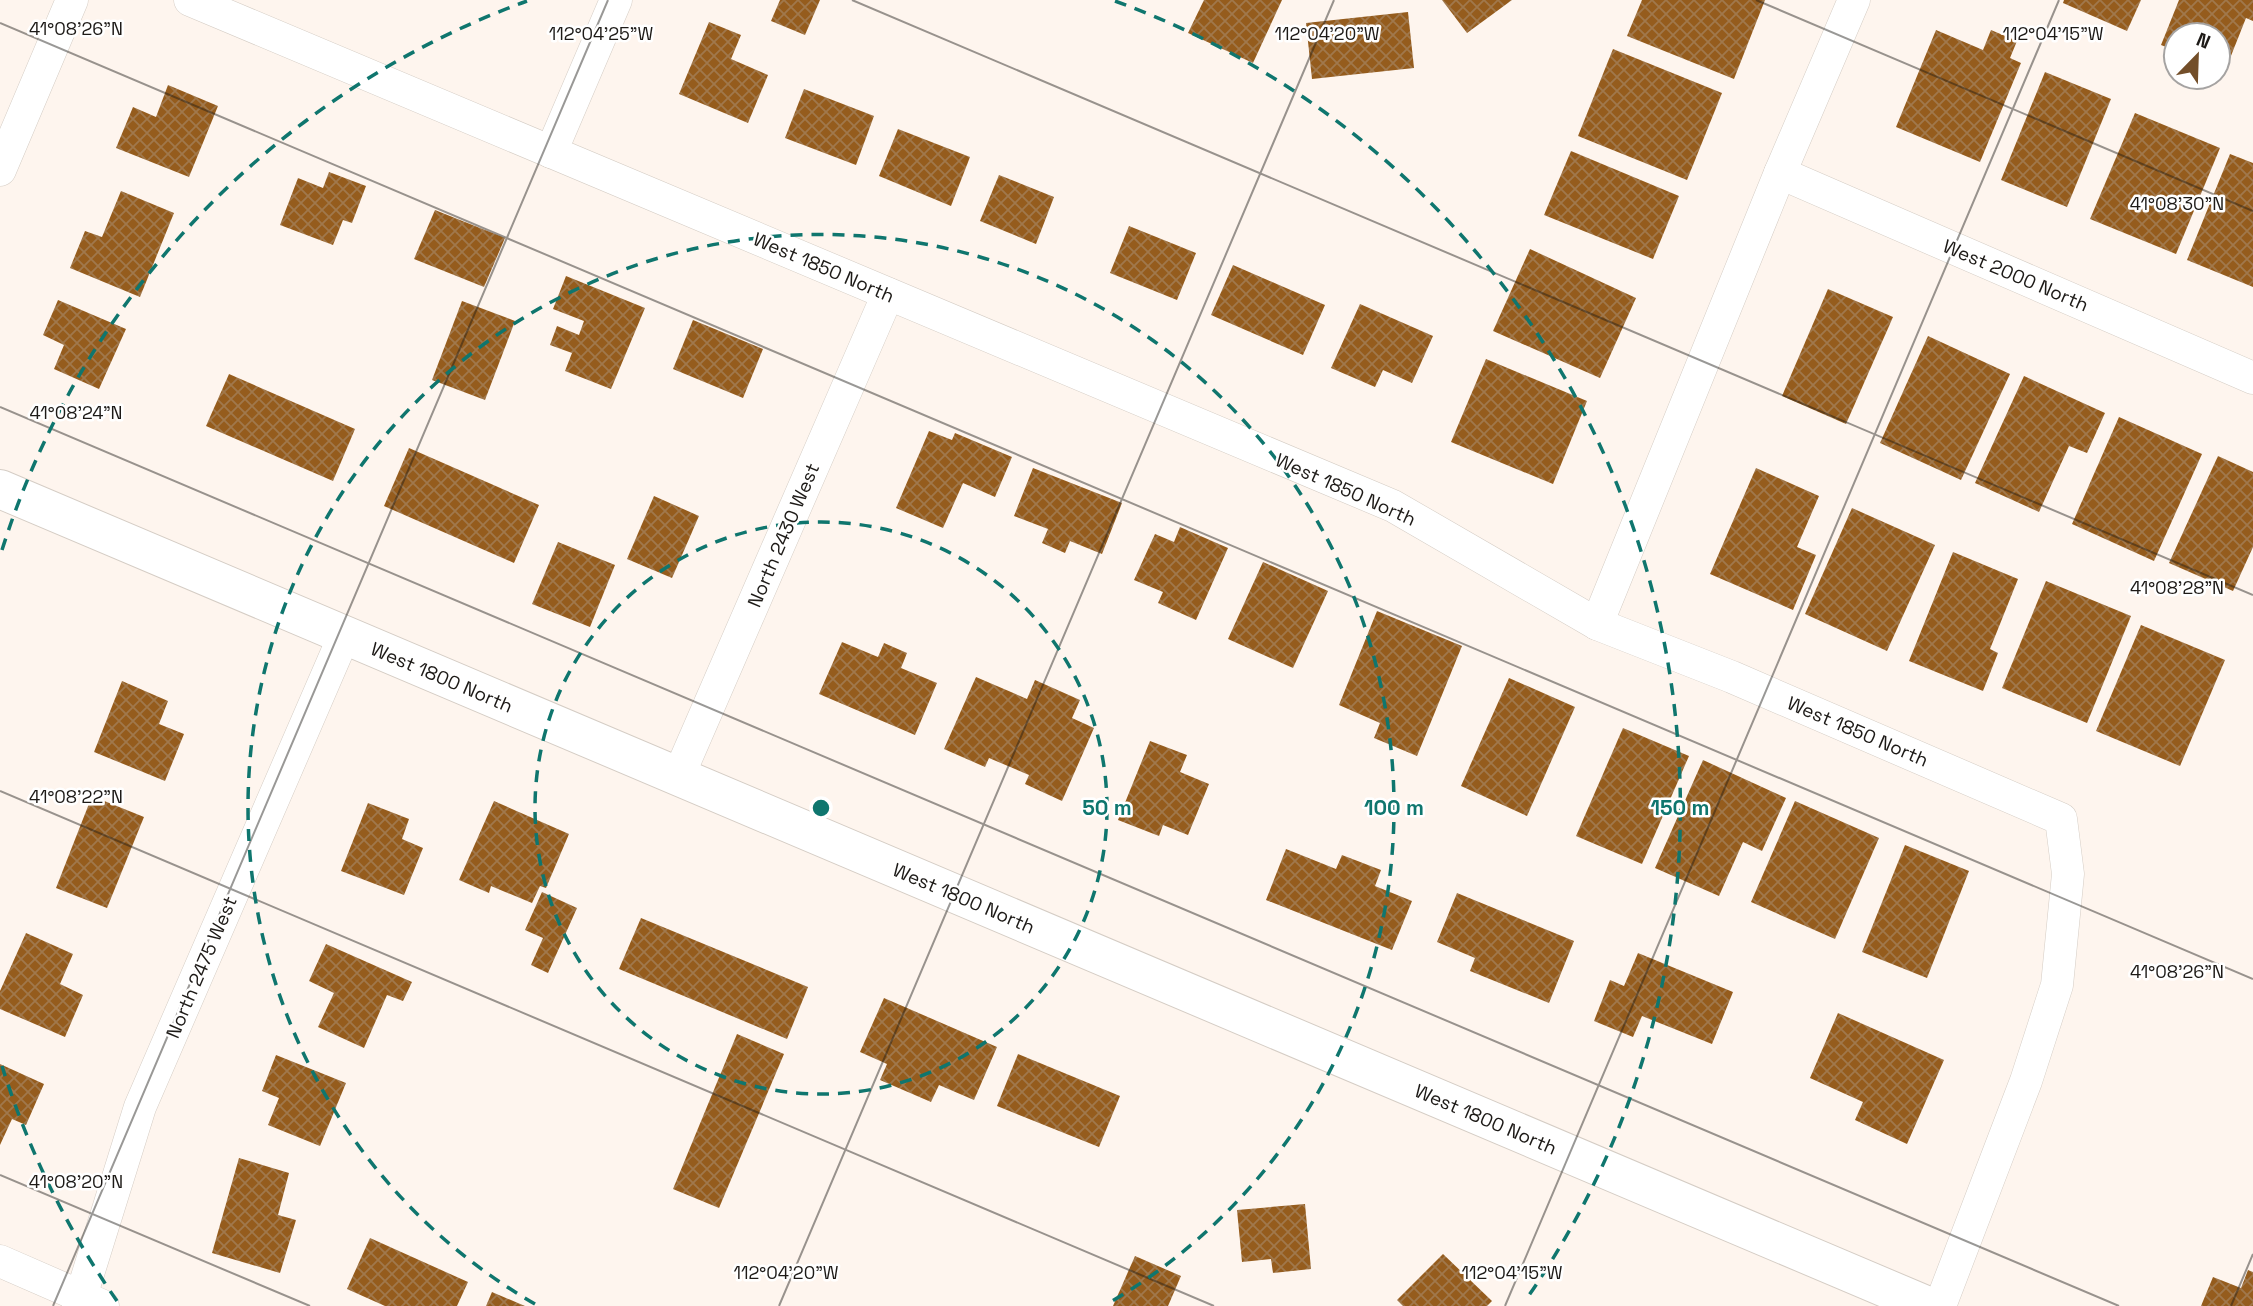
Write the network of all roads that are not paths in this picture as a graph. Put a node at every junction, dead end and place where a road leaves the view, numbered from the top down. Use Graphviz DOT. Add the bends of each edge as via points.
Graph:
graph roads {
  1 [pos="72,0"];
  2 [pos="190,0"];
  3 [pos="616,0"];
  4 [pos="1854,0"];
  5 [pos="551,152"];
  6 [pos="0,170"];
  7 [pos="1780,173"];
  8 [pos="888,294"];
  9 [pos="2253,378"];
  10 [pos="0,489"];
  11 [pos="1597,624"];
  12 [pos="344,636"];
  13 [pos="678,777"];
  14 [pos="0,1261"];
  15 [pos="88,1303"];
  16 [pos="1928,1306"];
  17 [pos="1940,1306"];
  1 -- 6 [label="street"];
  2 -- 5 [label="street, West 1850 North"];
  3 -- 5 [label="street"];
  4 -- 7 [label="street"];
  5 -- 8 [label="street, West 1850 North"];
  7 -- 9 [label="street, West 2000 North"];
  7 -- 11 [label="street"];
  8 -- 11 [label="street, West 1850 North" via="1393,506"];
  8 -- 13 [label="street, North 2430 West"];
  10 -- 12 [label="main road, West 1800 North"];
  11 -- 17 [label="street, West 1850 North" via="2062,819 2068,874 2057,985 2026,1082"];
  12 -- 13 [label="main road, West 1800 North"];
  12 -- 15 [label="street, North 2475 West" via="140,1107"];
  13 -- 16 [label="main road, West 1800 North"];
  14 -- 15 [label="street"];
}
